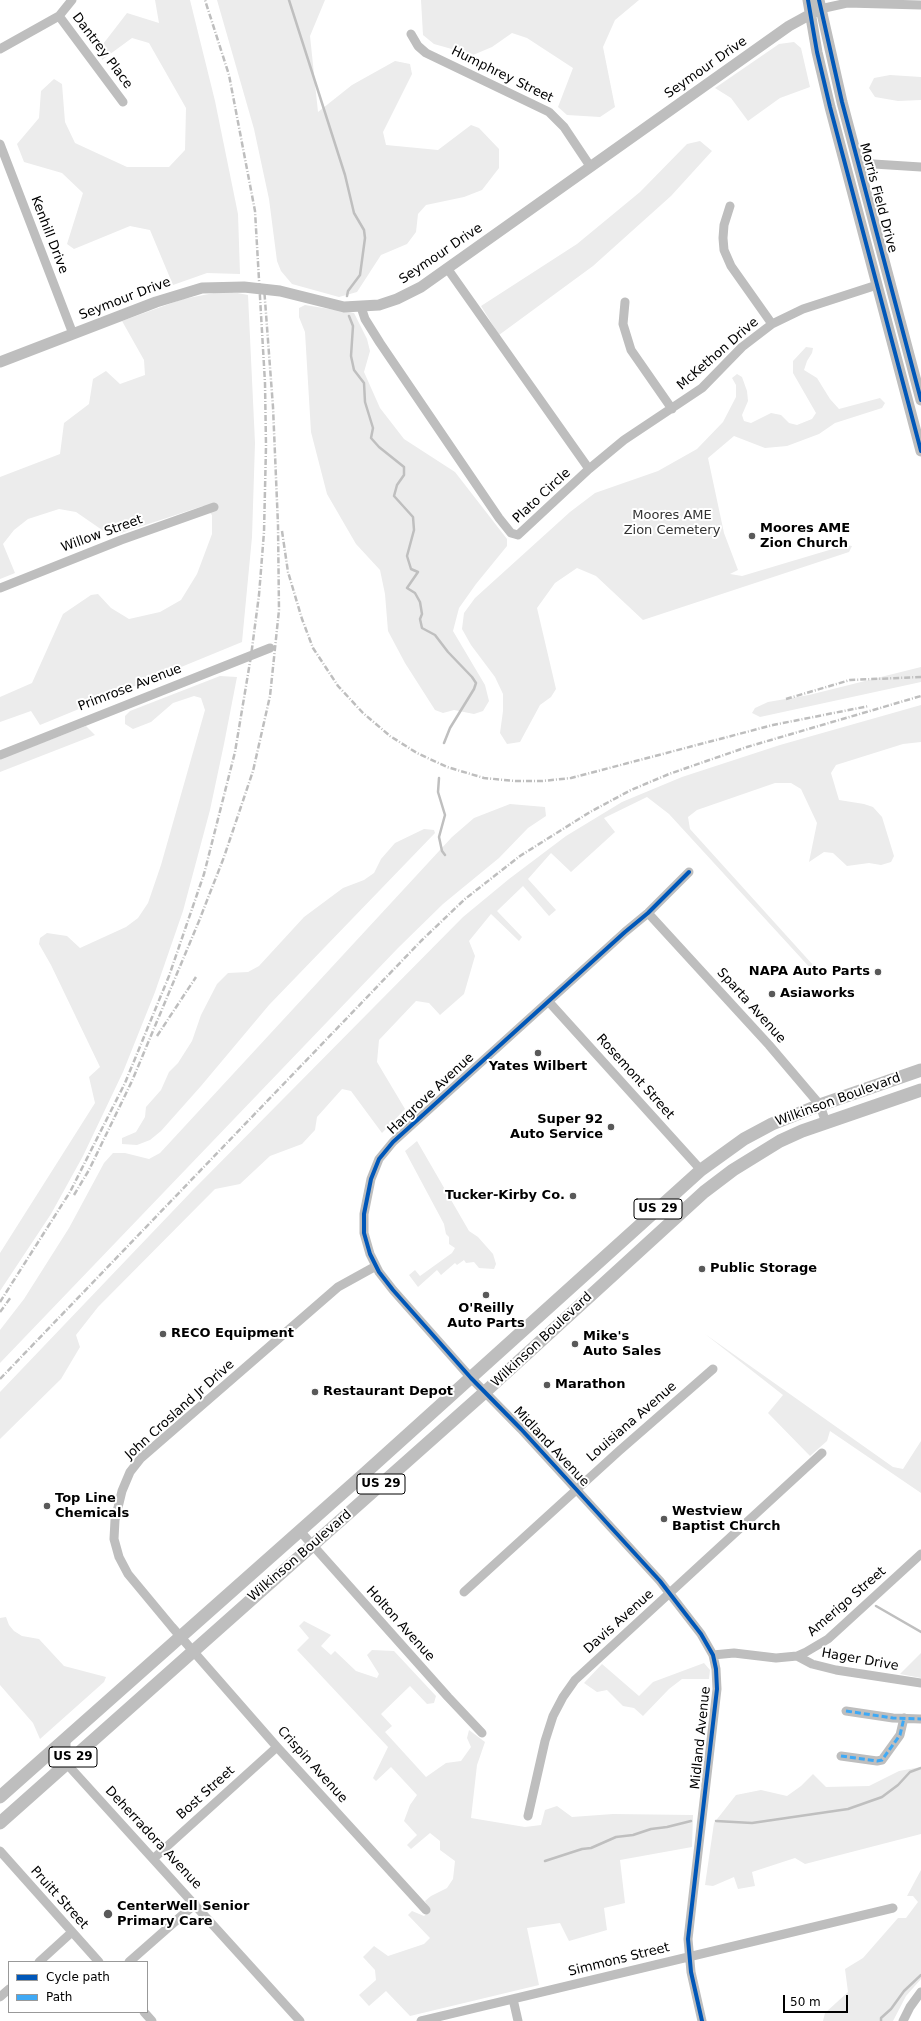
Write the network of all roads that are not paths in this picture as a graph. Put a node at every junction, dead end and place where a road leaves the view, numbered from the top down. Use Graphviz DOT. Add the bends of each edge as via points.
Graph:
graph roads {
  1 [pos="72,0"];
  2 [pos="808,0"];
  3 [pos="921,5"];
  4 [pos="816,8"];
  5 [pos="59,16"];
  6 [pos="411,34"];
  7 [pos="0,49"];
  8 [pos="123,102"];
  9 [pos="0,144"];
  10 [pos="858,163"];
  11 [pos="590,166"];
  12 [pos="921,167"];
  13 [pos="730,206"];
  14 [pos="447,268"];
  15 [pos="877,285"];
  16 [pos="625,302"];
  17 [pos="361,307"];
  18 [pos="772,324"];
  19 [pos="73,334"];
  20 [pos="0,362"];
  21 [pos="921,400"];
  22 [pos="672,409"];
  23 [pos="921,451"];
  24 [pos="589,469"];
  25 [pos="214,507"];
  26 [pos="0,588"];
  27 [pos="270,648"];
  28 [pos="0,755"];
  29 [pos="689,872"];
  30 [pos="648,913"];
  31 [pos="549,1002"];
  32 [pos="921,1070"];
  33 [pos="921,1090"];
  34 [pos="820,1105"];
  35 [pos="826,1123"];
  36 [pos="701,1170"];
  37 [pos="376,1266"];
  38 [pos="713,1369"];
  39 [pos="471,1378"];
  40 [pos="485,1392"];
  41 [pos="822,1453"];
  42 [pos="577,1489"];
  43 [pos="300,1531"];
  44 [pos="312,1545"];
  45 [pos="921,1554"];
  46 [pos="464,1592"];
  47 [pos="670,1592"];
  48 [pos="180,1637"];
  49 [pos="192,1651"];
  50 [pos="713,1655"];
  51 [pos="797,1656"];
  52 [pos="921,1683"];
  53 [pos="846,1711"];
  54 [pos="904,1718"];
  55 [pos="921,1719"];
  56 [pos="482,1733"];
  57 [pos="66,1739"];
  58 [pos="277,1747"];
  59 [pos="841,1756"];
  60 [pos="66,1763"];
  61 [pos="0,1797"];
  62 [pos="528,1816"];
  63 [pos="0,1823"];
  64 [pos="0,1851"];
  65 [pos="153,1859"];
  66 [pos="195,1904"];
  67 [pos="893,1908"];
  68 [pos="426,1910"];
  69 [pos="72,1932"];
  70 [pos="689,1957"];
  71 [pos="40,1961"];
  72 [pos="98,1961"];
  73 [pos="131,1961"];
  74 [pos="8,1990"];
  75 [pos="921,1992"];
  76 [pos="0,1998"];
  77 [pos="513,1999"];
  78 [pos="145,2013"];
  79 [pos="299,2020"];
  80 [pos="152,2021"];
  81 [pos="421,2021"];
  82 [pos="518,2021"];
  83 [pos="702,2021"];
  84 [pos="903,2021"];
  1 -- 5 [label="street"];
  2 -- 4 [label="street, Morris Field Drive"];
  3 -- 4 [label="street" via="847,3"];
  4 -- 10 [label="street, Morris Field Drive"];
  4 -- 11 [label="street, Seymour Drive"];
  4 -- 15 [label="street, Morris Field Drive" via="830,106"];
  5 -- 7 [label="street"];
  5 -- 8 [label="street, Dantrey Place"];
  6 -- 11 [label="street, Humphrey Street" via="426,53 549,112 564,127"];
  9 -- 19 [label="street, Kenhill Drive"];
  10 -- 12 [label="street"];
  10 -- 21 [label="street, Morris Field Drive"];
  11 -- 14 [label="street, Seymour Drive"];
  13 -- 18 [label="street" via="724,231 724,250 731,266"];
  14 -- 17 [label="street, Seymour Drive" via="421,287 397,299"];
  14 -- 24 [label="street, Plato Circle"];
  15 -- 18 [label="street, McKethon Drive" via="803,310"];
  15 -- 23 [label="street, Morris Field Drive"];
  16 -- 22 [label="street" via="623,324 631,350"];
  17 -- 19 [label="street, Seymour Drive" via="344,307 280,291 244,287 202,288 171,296"];
  17 -- 24 [label="street, Plato Circle" via="380,342 511,533 521,533"];
  18 -- 22 [label="street, McKethon Drive" via="742,347 702,388"];
  19 -- 20 [label="street, Seymour Drive"];
  22 -- 24 [label="street, McKethon Drive" via="624,440"];
  25 -- 26 [label="street, Willow Street" via="121,540"];
  27 -- 28 [label="street, Primrose Avenue"];
  29 -- 30 [label="street, Hargrove Avenue"];
  30 -- 31 [label="street, Hargrove Avenue"];
  30 -- 34 [label="street, Sparta Avenue" via="769,1045"];
  31 -- 36 [label="street, Rosemont Street"];
  31 -- 37 [label="street, Hargrove Avenue" via="393,1142 379,1159 371,1179 364,1214 364,1232"];
  32 -- 34 [label="main road, Wilkinson Boulevard / US 29"];
  33 -- 35 [label="main road, Wilkinson Boulevard / US 29"];
  34 -- 35 [label="street, Sparta Avenue"];
  34 -- 36 [label="main road, Wilkinson Boulevard / US 29" via="749,1137"];
  35 -- 40 [label="main road, Wilkinson Boulevard / US 29" via="780,1141 733,1170 704,1192"];
  36 -- 39 [label="main road, Wilkinson Boulevard / US 29"];
  37 -- 39 [label="street, Hargrove Avenue" via="393,1290"];
  37 -- 48 [label="street, John Crosland Jr Drive" via="338,1287 141,1458 130,1472 115,1520 114,1539 119,1557 128,1574"];
  38 -- 42 [label="street, Louisiana Avenue"];
  39 -- 40 [label="street, Midland Avenue"];
  39 -- 43 [label="main road, Wilkinson Boulevard / US 29"];
  40 -- 42 [label="street, Midland Avenue"];
  40 -- 44 [label="main road, Wilkinson Boulevard / US 29"];
  41 -- 47 [label="street, Davis Avenue"];
  42 -- 46 [label="street, Louisiana Avenue"];
  42 -- 47 [label="street, Midland Avenue"];
  43 -- 44 [label="street, Holton Avenue"];
  43 -- 48 [label="main road, Wilkinson Boulevard / US 29"];
  44 -- 49 [label="main road, Wilkinson Boulevard / US 29"];
  44 -- 56 [label="street, Holton Avenue"];
  45 -- 51 [label="street, Amerigo Street" via="828,1639"];
  47 -- 50 [label="street, Midland Avenue"];
  47 -- 62 [label="street, Davis Avenue" via="583,1672 563,1697 548,1728"];
  48 -- 49 [label="street, Crispin Avenue"];
  48 -- 57 [label="main road, Wilkinson Boulevard / US 29"];
  49 -- 58 [label="street, Crispin Avenue"];
  49 -- 60 [label="main road, Wilkinson Boulevard / US 29"];
  50 -- 51 [label="street, Amerigo Street" via="734,1653 776,1658"];
  50 -- 70 [label="street, Midland Avenue" via="717,1689 688,1939"];
  51 -- 52 [label="street, Hager Drive" via="812,1664 836,1670"];
  53 -- 54 [label="street"];
  54 -- 55 [label="street"];
  54 -- 59 [label="street" via="900,1735 882,1760"];
  57 -- 60 [label="street"];
  57 -- 61 [label="main road, Wilkinson Boulevard / US 29"];
  58 -- 65 [label="street, Bost Street"];
  58 -- 68 [label="street, Crispin Avenue"];
  60 -- 63 [label="main road, Wilkinson Boulevard / US 29"];
  60 -- 65 [label="street, Deherradora Avenue"];
  64 -- 69 [label="street, Pruitt Street"];
  65 -- 66 [label="street, Deherradora Avenue"];
  66 -- 73 [label="street"];
  66 -- 79 [label="street, Deherradora Avenue"];
  67 -- 70 [label="street, Simmons Street"];
  69 -- 71 [label="street"];
  69 -- 72 [label="street, Pruitt Street"];
  70 -- 77 [label="street, Simmons Street"];
  70 -- 83 [label="street, Midland Avenue"];
  74 -- 76 [label="street"];
  75 -- 84 [label="street"];
  77 -- 81 [label="street, Simmons Street"];
  77 -- 82 [label="street"];
  78 -- 80 [label="street"];
}
